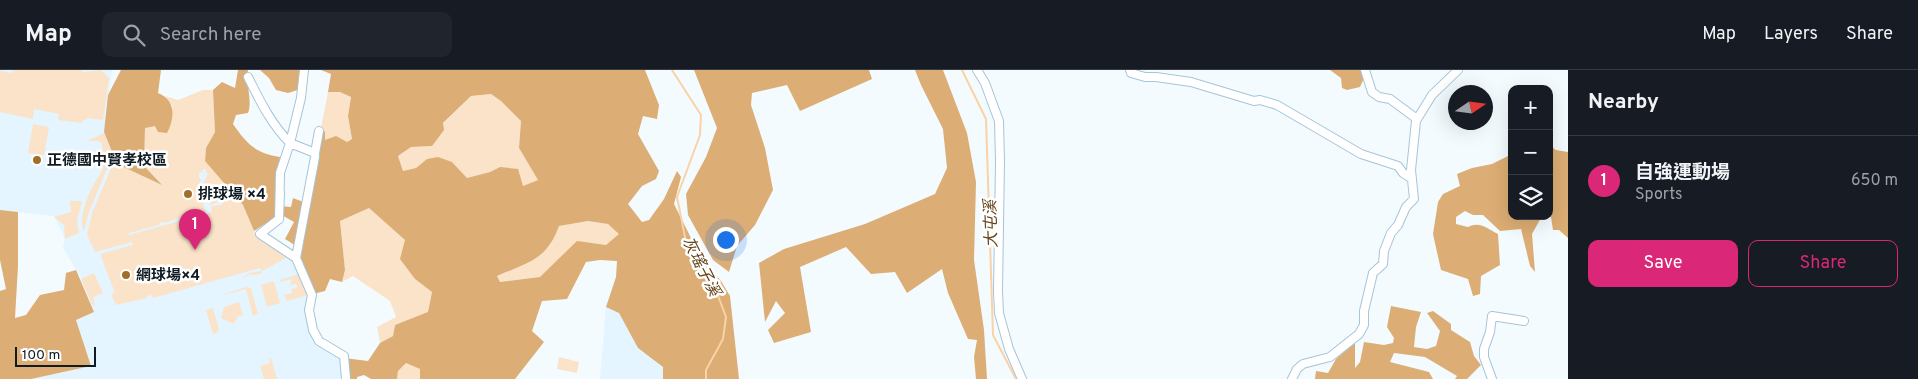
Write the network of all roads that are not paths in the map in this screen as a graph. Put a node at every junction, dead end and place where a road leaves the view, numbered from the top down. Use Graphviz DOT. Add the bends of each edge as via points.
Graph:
graph roads {
  1 [pos="304,70"];
  2 [pos="977,70"];
  3 [pos="1130,70"];
  4 [pos="1365,70"];
  5 [pos="1458,70"];
  6 [pos="248,77"];
  7 [pos="1417,120"];
  8 [pos="319,131"];
  9 [pos="290,143"];
  10 [pos="315,153"];
  11 [pos="1411,178"];
  12 [pos="280,192"];
  13 [pos="279,219"];
  14 [pos="296,258"];
  15 [pos="1524,321"];
  16 [pos="346,379"];
  17 [pos="1022,379"];
  18 [pos="1292,379"];
  19 [pos="1492,379"];
  1 -- 9 [label="street"];
  2 -- 17 [label="street" via="999,121 999,313"];
  3 -- 11 [label="street" via="1145,77 1191,82 1254,101 1267,101 1361,154 1398,166"];
  4 -- 7 [label="street" via="1372,92 1390,99"];
  5 -- 7 [label="street" via="1432,95"];
  6 -- 9 [label="street" via="262,105"];
  7 -- 11 [label="street"];
  8 -- 10 [label="street"];
  9 -- 10 [label="street"];
  9 -- 13 [label="street" via="280,173"];
  10 -- 14 [label="street"];
  11 -- 18 [label="street" via="1414,199 1391,233 1383,264 1373,273 1364,325 1359,334 1330,357 1303,364"];
  12 -- 13 [label="street"];
  13 -- 14 [label="street" via="260,234"];
  14 -- 16 [label="street" via="312,295 309,310 313,330 319,342 344,356"];
  15 -- 19 [label="street" via="1492,316 1484,357"];
}
